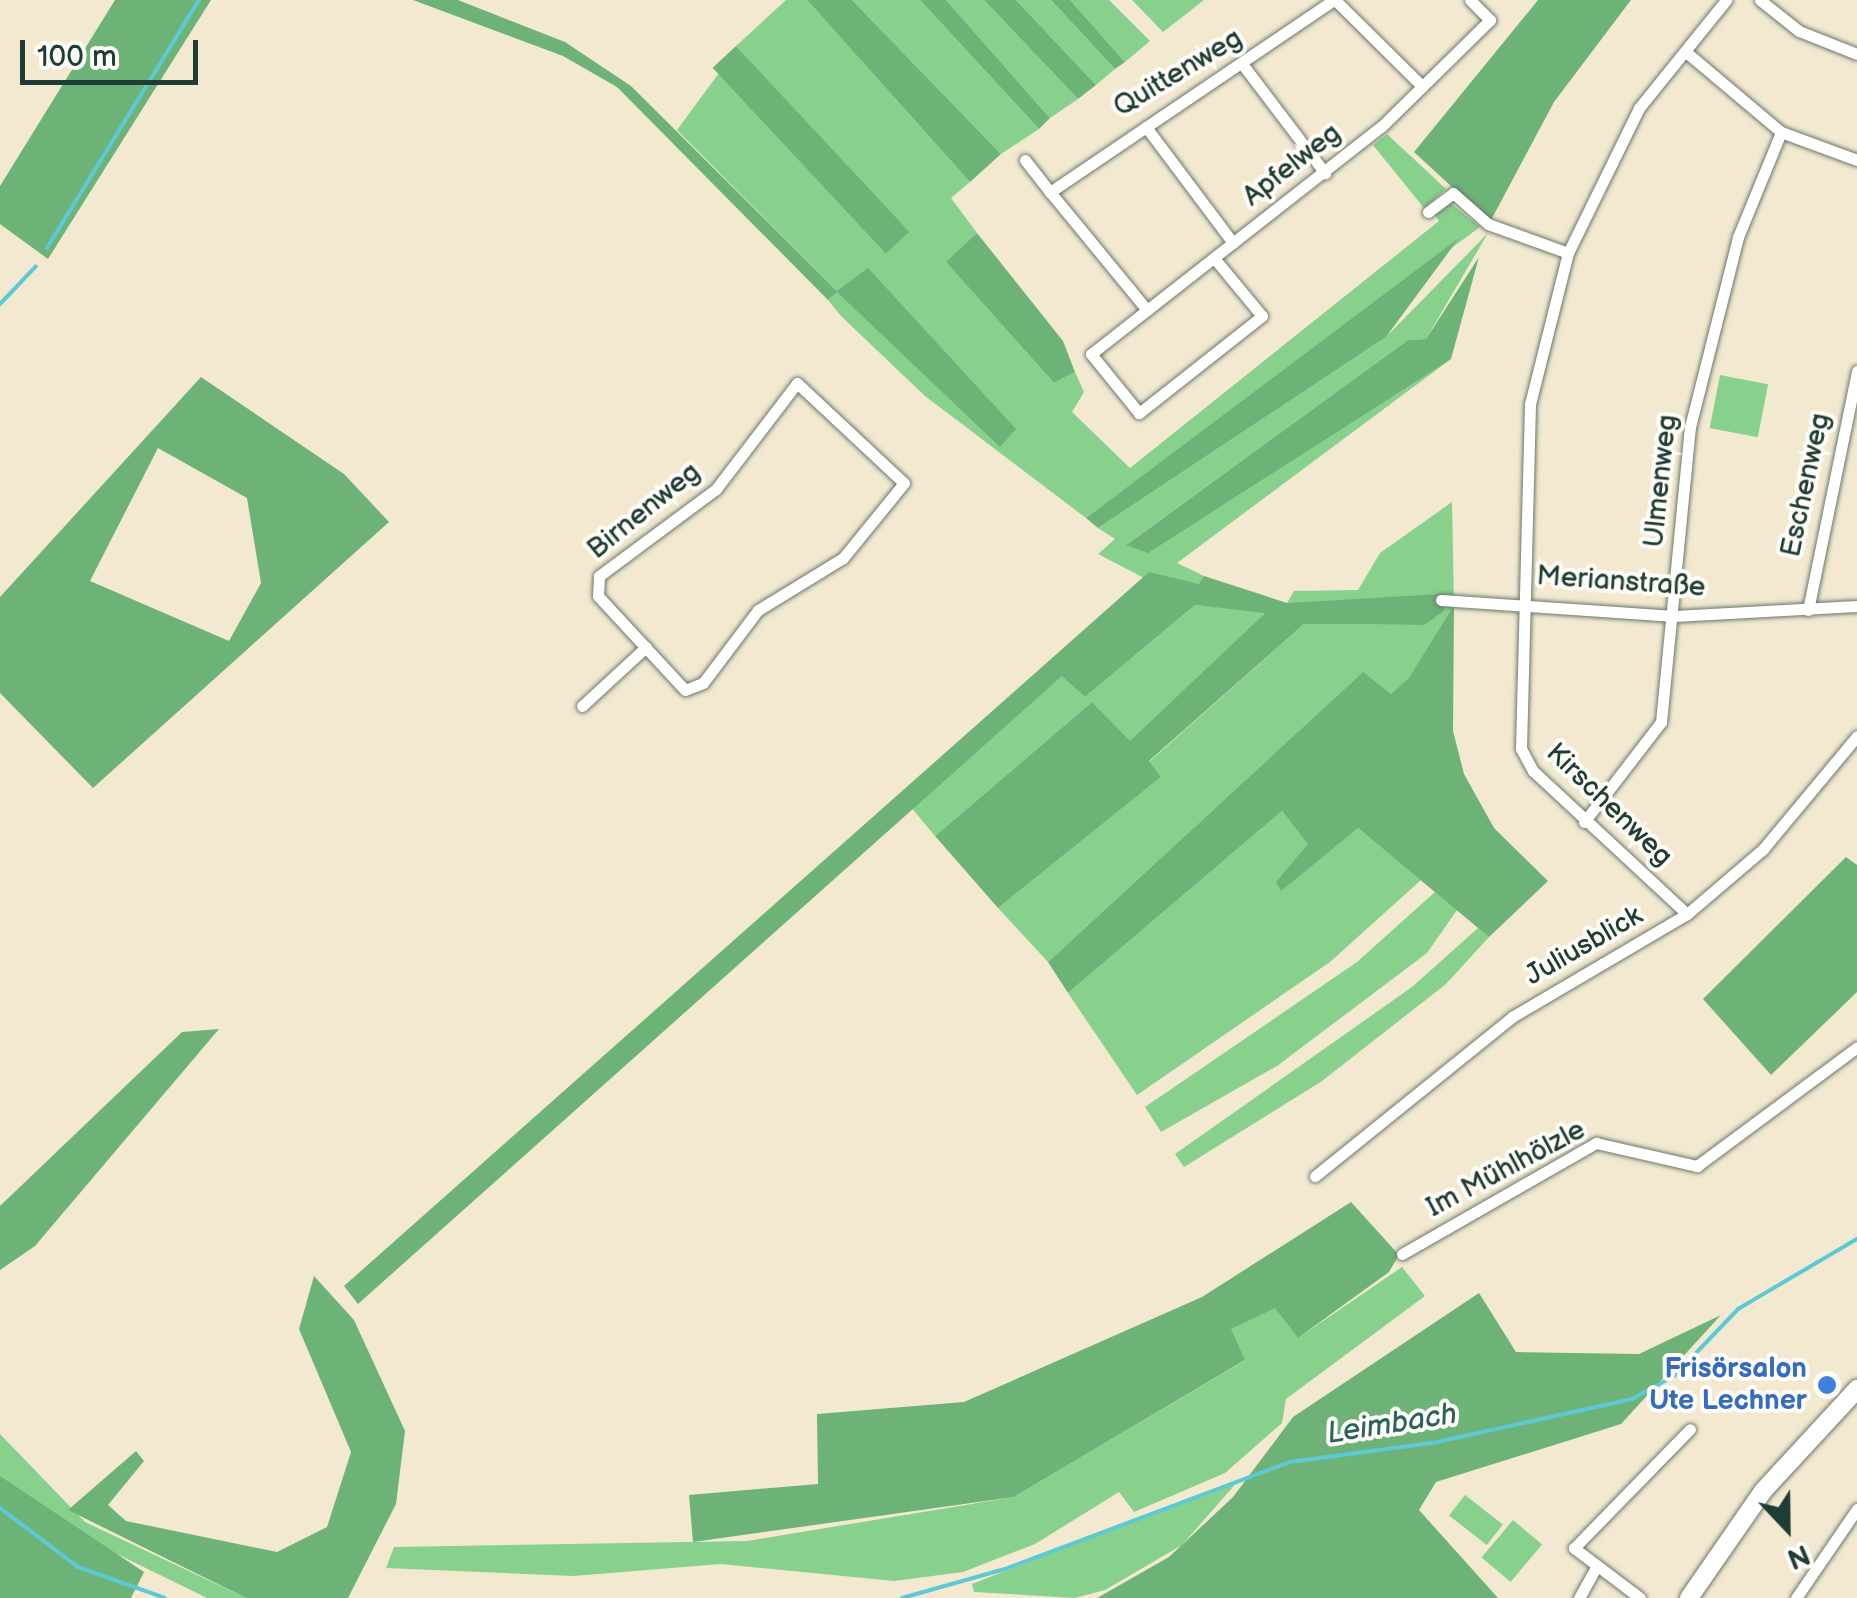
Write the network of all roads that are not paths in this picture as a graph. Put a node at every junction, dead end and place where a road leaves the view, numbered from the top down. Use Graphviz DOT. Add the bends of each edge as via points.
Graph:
graph roads {
  1 [pos="1334,0"];
  2 [pos="1470,0"];
  3 [pos="1726,0"];
  4 [pos="1760,0"];
  5 [pos="1686,52"];
  6 [pos="1857,54"];
  7 [pos="1243,65"];
  8 [pos="1421,84"];
  9 [pos="1146,128"];
  10 [pos="1781,132"];
  11 [pos="1026,160"];
  12 [pos="1857,160"];
  13 [pos="1324,173"];
  14 [pos="1050,192"];
  15 [pos="1428,212"];
  16 [pos="1233,243"];
  17 [pos="1568,252"];
  18 [pos="1214,258"];
  19 [pos="1147,310"];
  20 [pos="1857,371"];
  21 [pos="1524,599"];
  22 [pos="1442,600"];
  23 [pos="1857,606"];
  24 [pos="1808,610"];
  25 [pos="1674,616"];
  26 [pos="646,647"];
  27 [pos="582,706"];
  28 [pos="1857,736"];
  29 [pos="1584,822"];
  30 [pos="1687,914"];
  31 [pos="1857,1048"];
  32 [pos="1315,1176"];
  33 [pos="1402,1254"];
  34 [pos="1857,1390"];
  35 [pos="1690,1429"];
  36 [pos="1857,1509"];
  37 [pos="1597,1566"];
  38 [pos="1579,1598"];
  39 [pos="1640,1598"];
  40 [pos="1689,1598"];
  41 [pos="1796,1598"];
  1 -- 7 [label="street, Quittenweg"];
  1 -- 8 [label="street, Quittenweg"];
  2 -- 8 [label="street, Apfelweg" via="1490,20"];
  3 -- 5 [label="street, Kirschenweg"];
  4 -- 6 [label="street" via="1799,31"];
  5 -- 10 [label="street"];
  5 -- 17 [label="street, Kirschenweg" via="1639,108"];
  7 -- 9 [label="street, Quittenweg" via="1238,59"];
  7 -- 13 [label="street"];
  8 -- 13 [label="street, Apfelweg"];
  9 -- 14 [label="street, Quittenweg"];
  9 -- 16 [label="street"];
  10 -- 12 [label="street"];
  10 -- 25 [label="street, Ulmenweg" via="1738,238 1693,411"];
  11 -- 14 [label="street"];
  13 -- 16 [label="street, Apfelweg"];
  14 -- 19 [label="street"];
  15 -- 17 [label="street" via="1453,193 1488,224"];
  16 -- 18 [label="street, Apfelweg"];
  17 -- 21 [label="street, Kirschenweg" via="1530,404"];
  18 -- 19 [label="street, Apfelweg"];
  18 -- 19 [label="street, Apfelweg" via="1262,316 1139,412 1091,354"];
  20 -- 24 [label="street, Eschenweg"];
  21 -- 22 [label="street, Merianstraße"];
  21 -- 25 [label="street, Merianstraße"];
  21 -- 29 [label="street, Kirschenweg" via="1521,748"];
  23 -- 24 [label="street, Merianstraße"];
  24 -- 25 [label="street, Merianstraße"];
  25 -- 29 [label="street, Ulmenweg" via="1661,722"];
  26 -- 26 [label="street, Birnenweg" via="598,596 598,576 716,489 785,391 806,384 854,445 904,484 843,558 758,610 694,690 675,686"];
  26 -- 27 [label="street"];
  28 -- 30 [label="street, Juliusblick" via="1763,850"];
  29 -- 30 [label="street, Kirschenweg"];
  30 -- 32 [label="street, Juliusblick" via="1512,1017"];
  31 -- 33 [label="street, Im Mühlhölzle" via="1820,1083 1786,1092 1697,1166 1596,1144"];
  34 -- 40 [label="main road" via="1763,1491"];
  35 -- 37 [label="street" via="1574,1548"];
  36 -- 41 [label="street"];
  37 -- 38 [label="street"];
  37 -- 39 [label="street"];
}
